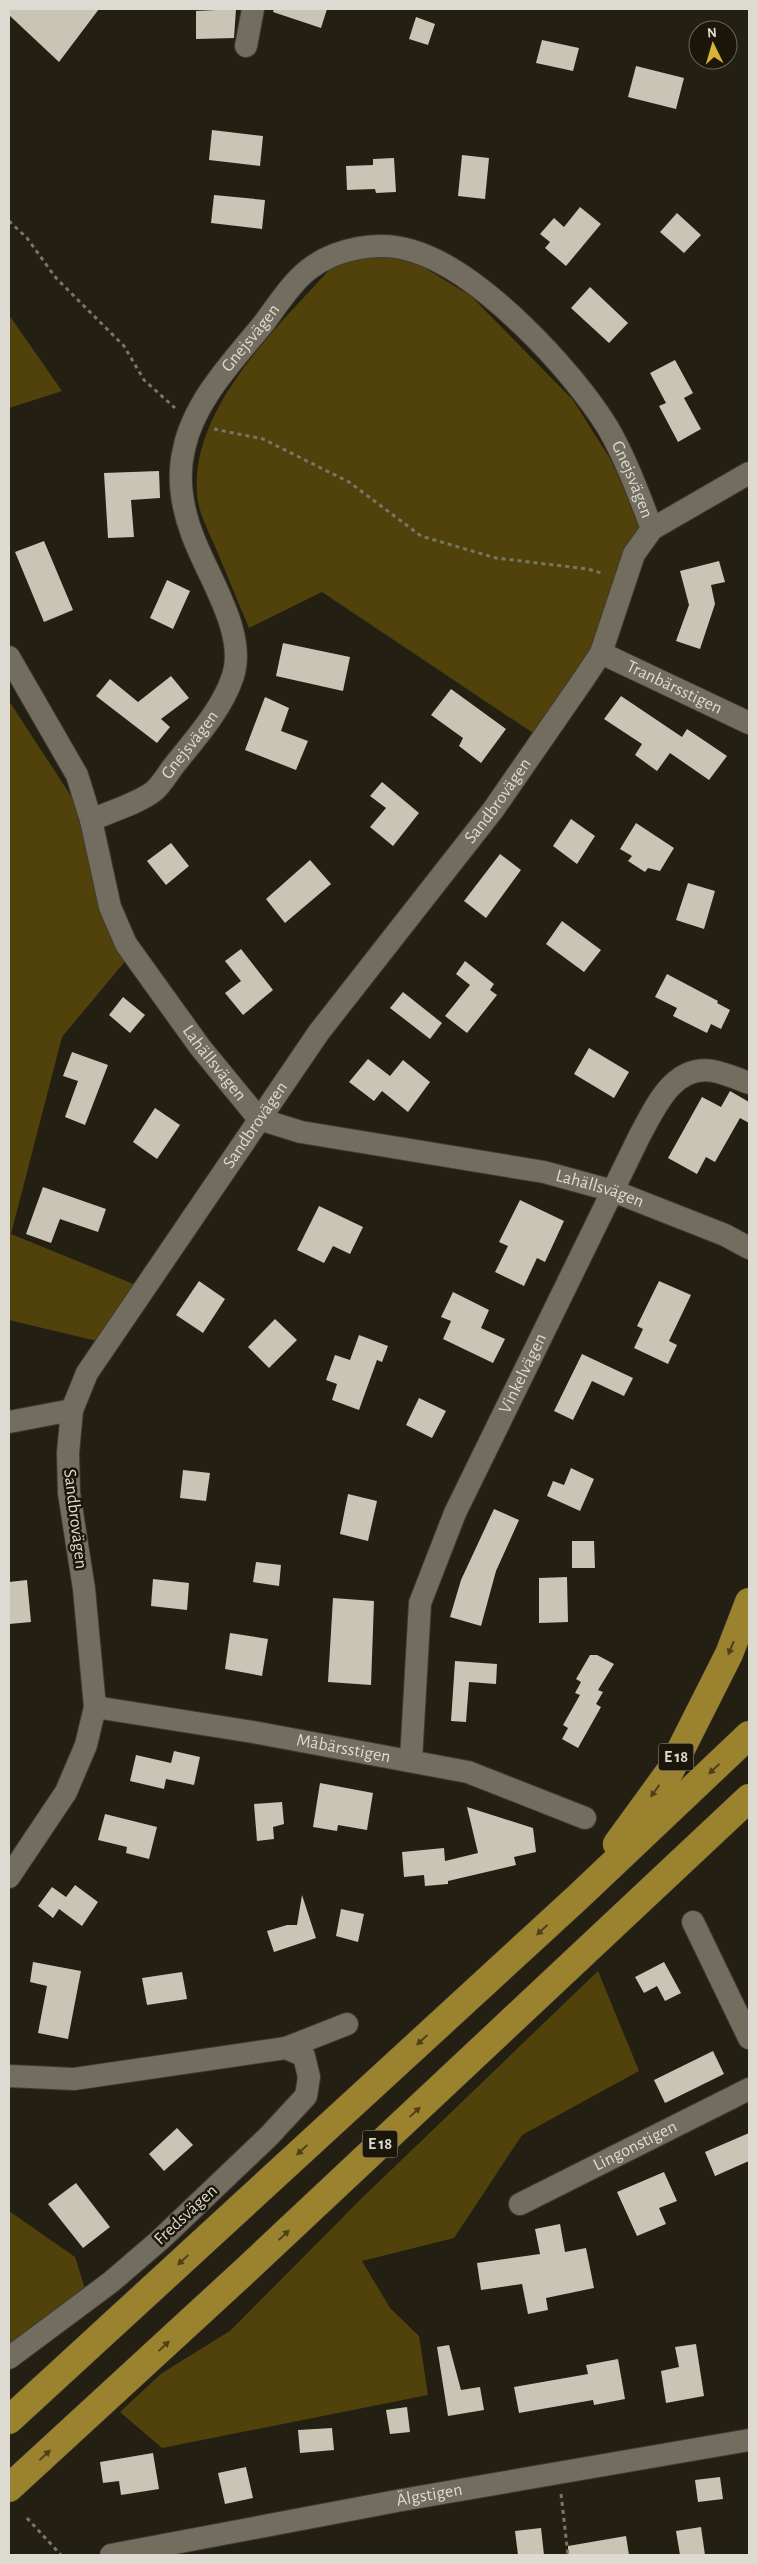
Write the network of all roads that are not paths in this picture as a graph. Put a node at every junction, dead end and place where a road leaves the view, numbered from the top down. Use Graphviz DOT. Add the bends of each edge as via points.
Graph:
graph roads {
  1 [pos="253,9"];
  2 [pos="246,46"];
  3 [pos="749,473"];
  4 [pos="652,529"];
  5 [pos="600,653"];
  6 [pos="9,657"];
  7 [pos="749,723"];
  8 [pos="91,820"];
  9 [pos="749,1083"];
  10 [pos="259,1119"];
  11 [pos="613,1191"];
  12 [pos="749,1248"];
  13 [pos="72,1410"];
  14 [pos="9,1422"];
  15 [pos="749,1602"];
  16 [pos="95,1707"];
  17 [pos="749,1735"];
  18 [pos="411,1760"];
  19 [pos="749,1798"];
  20 [pos="585,1818"];
  21 [pos="9,1877"];
  22 [pos="578,1897"];
  23 [pos="693,1922"];
  24 [pos="347,2024"];
  25 [pos="749,2038"];
  26 [pos="286,2048"];
  27 [pos="9,2076"];
  28 [pos="749,2089"];
  29 [pos="520,2204"];
  30 [pos="9,2358"];
  31 [pos="9,2420"];
  32 [pos="749,2440"];
  33 [pos="9,2488"];
  34 [pos="111,2555"];
  1 -- 2 [label="street"];
  3 -- 4 [label="street, Sandbrovägen"];
  4 -- 5 [label="street, Sandbrovägen" via="634,554"];
  4 -- 8 [label="street, Gnejsvägen" via="609,430 567,372 481,289 443,264 413,250 374,247 341,252 306,270 229,366 190,424 180,480 183,507 236,642 235,666 222,700 154,791"];
  5 -- 7 [label="street, Tranbärsstigen"];
  5 -- 10 [label="street, Sandbrovägen" via="493,810 319,1032"];
  6 -- 8 [label="street, Lahällsvägen" via="77,775"];
  8 -- 10 [label="street, Lahällsvägen" via="110,907 126,944 200,1047"];
  9 -- 11 [label="street, Vinkelvägen" via="712,1071 696,1071 675,1081 659,1100"];
  10 -- 11 [label="street, Lahällsvägen" via="301,1132 544,1172"];
  10 -- 13 [label="street, Sandbrovägen" via="117,1327 87,1374"];
  11 -- 12 [label="street, Lahällsvägen" via="725,1235"];
  11 -- 18 [label="street, Vinkelvägen" via="455,1512 420,1603"];
  13 -- 14 [label="street"];
  13 -- 16 [label="street, Sandbrovägen" via="69,1494 84,1588"];
  15 -- 22 [label="highway, E 18, one-way" via="729,1654 670,1770"];
  16 -- 18 [label="street, Måbärsstigen"];
  16 -- 21 [label="street, Sandbrovägen" via="86,1745 66,1792"];
  17 -- 22 [label="highway, E 18, one-way"];
  18 -- 20 [label="street, Måbärsstigen" via="468,1772"];
  33 -- 19 [label="highway, E 18, one-way"];
  22 -- 31 [label="highway, E 18, one-way"];
  23 -- 25 [label="street"];
  24 -- 26 [label="street"];
  26 -- 27 [label="street" via="74,2079"];
  26 -- 30 [label="street, Fredsvägen" via="304,2056 309,2078 306,2096 270,2136 161,2239 111,2282"];
  28 -- 29 [label="street, Lingonstigen"];
  32 -- 34 [label="street, Älgstigen" via="393,2501"];
}
